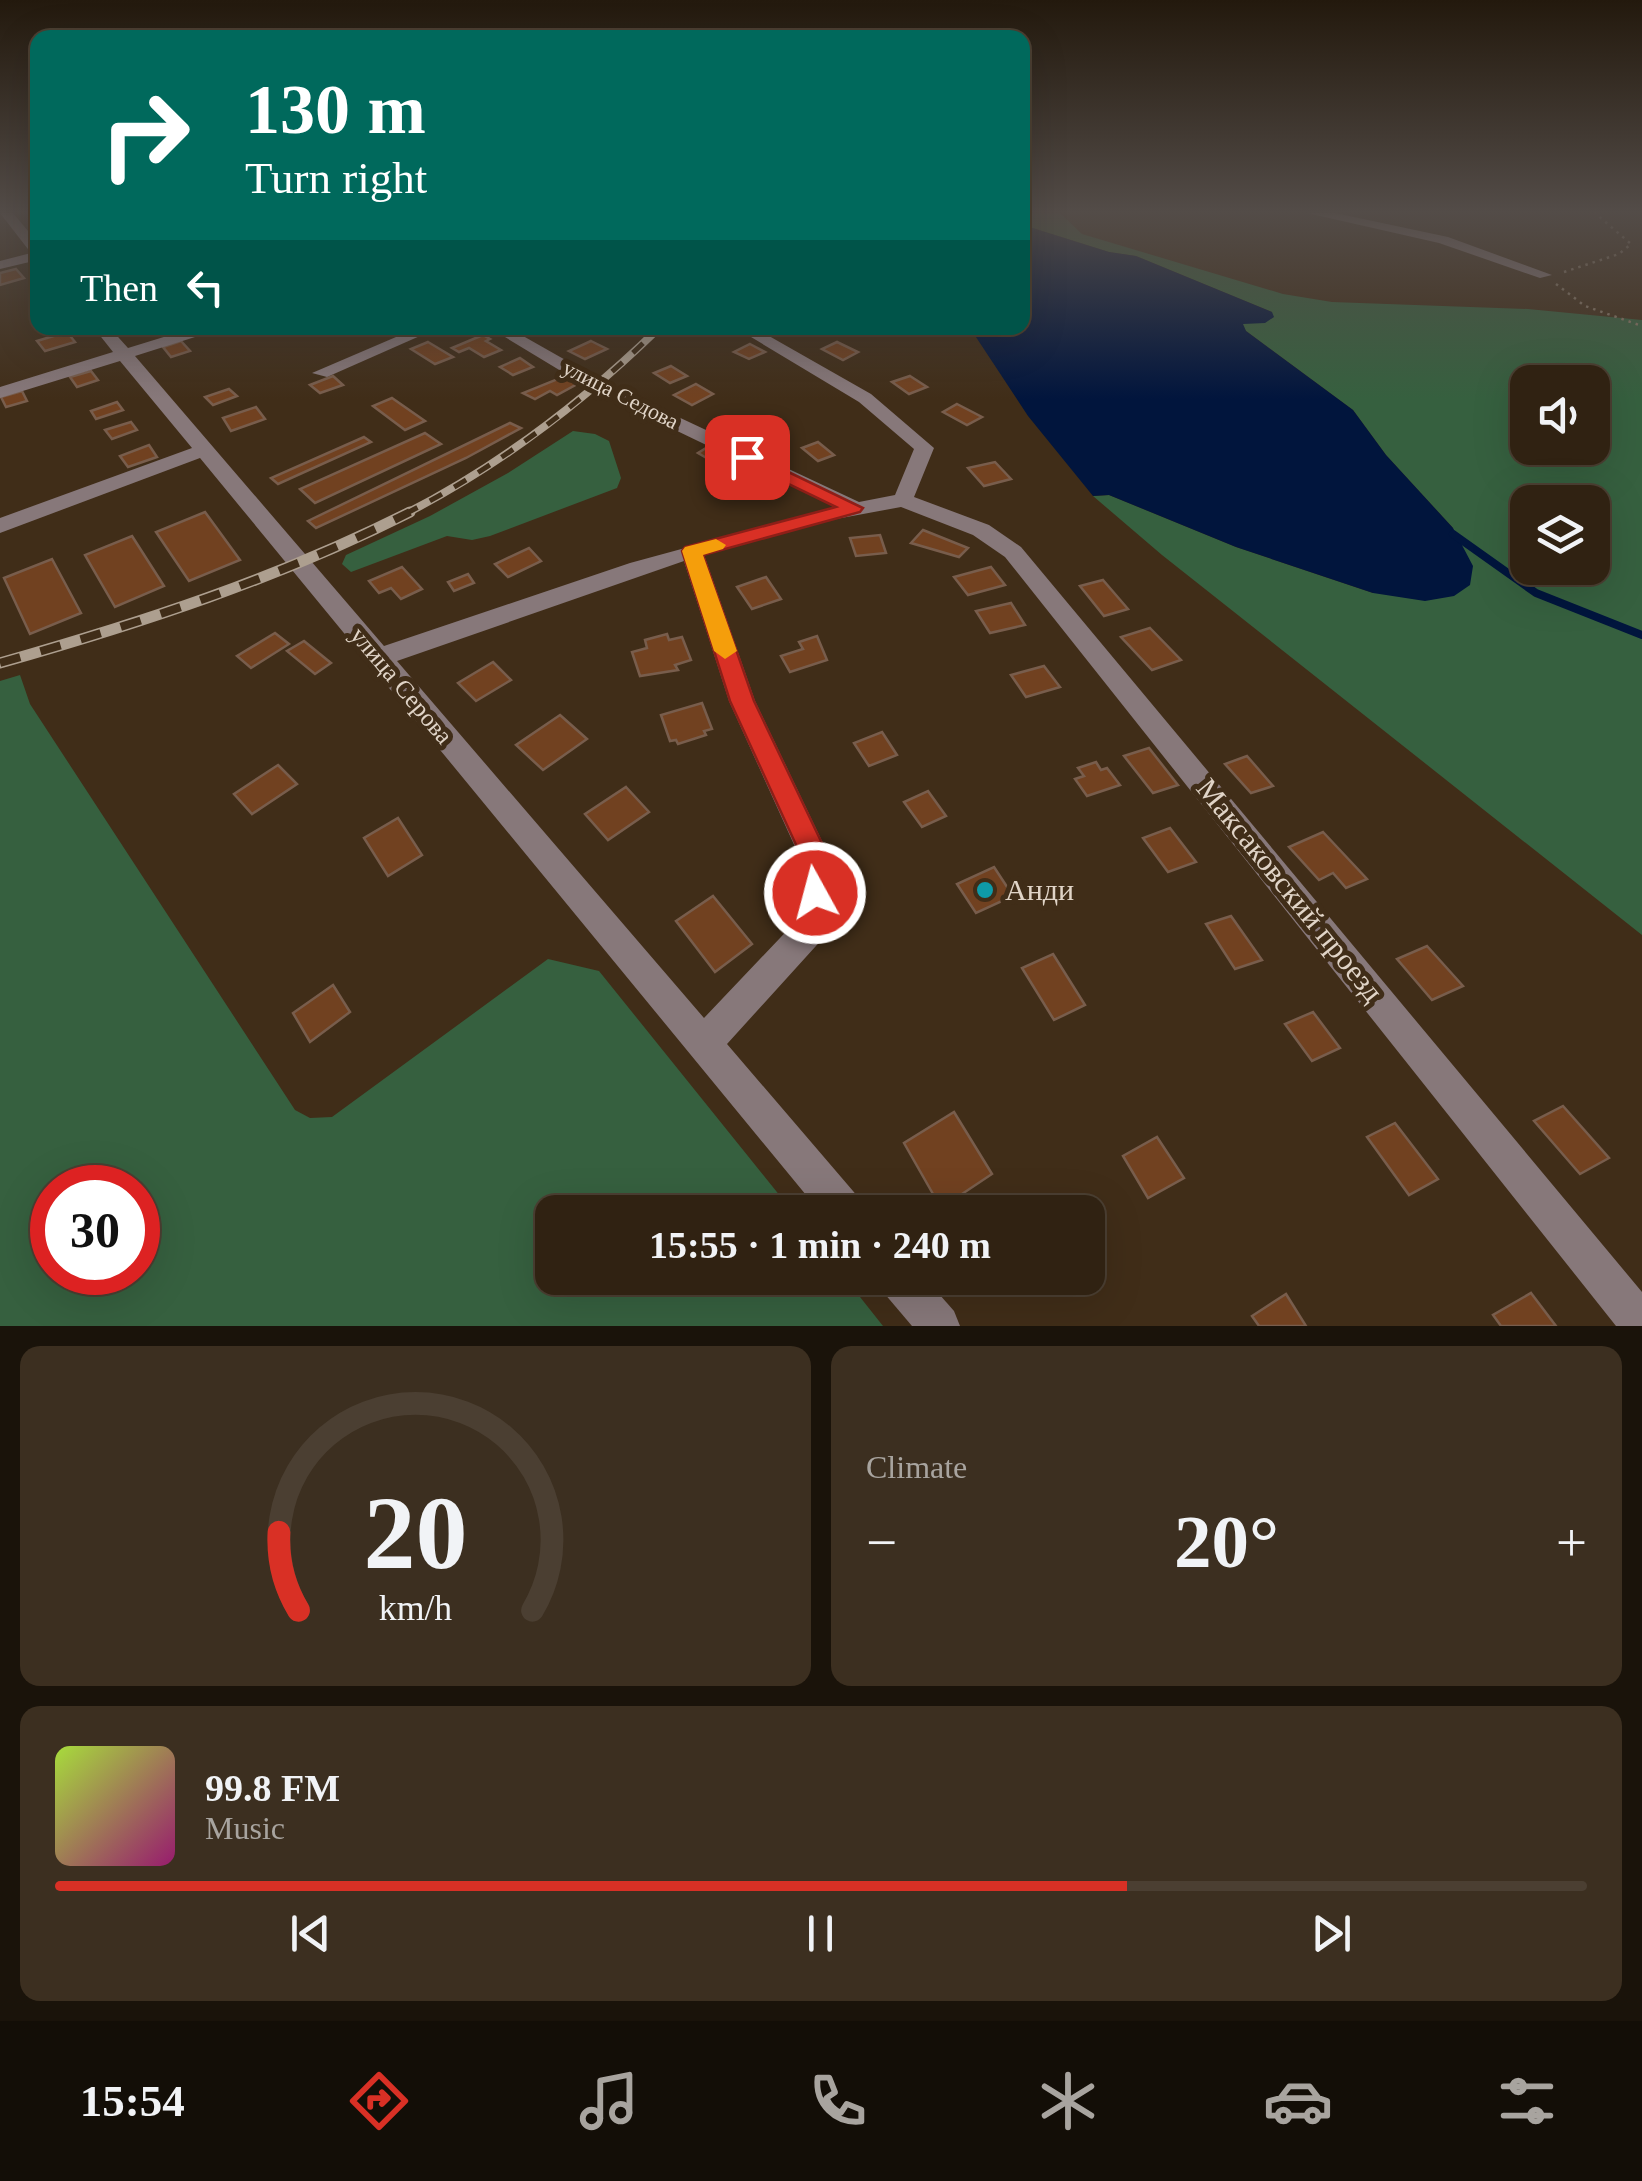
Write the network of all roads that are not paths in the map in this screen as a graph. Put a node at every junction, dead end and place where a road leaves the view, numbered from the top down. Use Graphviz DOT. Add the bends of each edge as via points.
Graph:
graph roads {
  1 [pos="107,335"];
  2 [pos="186,335"];
  3 [pos="413,335"];
  4 [pos="510,335"];
  5 [pos="756,335"];
  6 [pos="122,355"];
  7 [pos="321,373"];
  8 [pos="0,393"];
  9 [pos="207,449"];
  10 [pos="903,500"];
  11 [pos="854,508"];
  12 [pos="0,526"];
  13 [pos="692,551"];
  14 [pos="378,658"];
  15 [pos="705,1042"];
  16 [pos="832,1195"];
  17 [pos="913,1295"];
  18 [pos="1642,1325"];
  19 [pos="939,1326"];
  1 -- 6 [label="street, улица Серова"];
  2 -- 6 [label="street"];
  3 -- 7 [label="street"];
  4 -- 11 [label="street, улица Седова" via="600,387"];
  5 -- 10 [label="street" via="864,398 924,448"];
  6 -- 8 [label="street"];
  6 -- 9 [label="street, улица Серова"];
  9 -- 12 [label="street"];
  9 -- 14 [label="street, улица Серова"];
  10 -- 11 [label="street"];
  10 -- 18 [label="street, Максаковский проезд" via="982,530 1013,552"];
  11 -- 13 [label="street"];
  13 -- 14 [label="street"];
  13 -- 15 [label="street" via="742,701 816,860 814,925"];
  14 -- 15 [label="street, улица Серова"];
  15 -- 16 [label="street, улица Серова"];
  17 -- 19 [label="street"];
}
